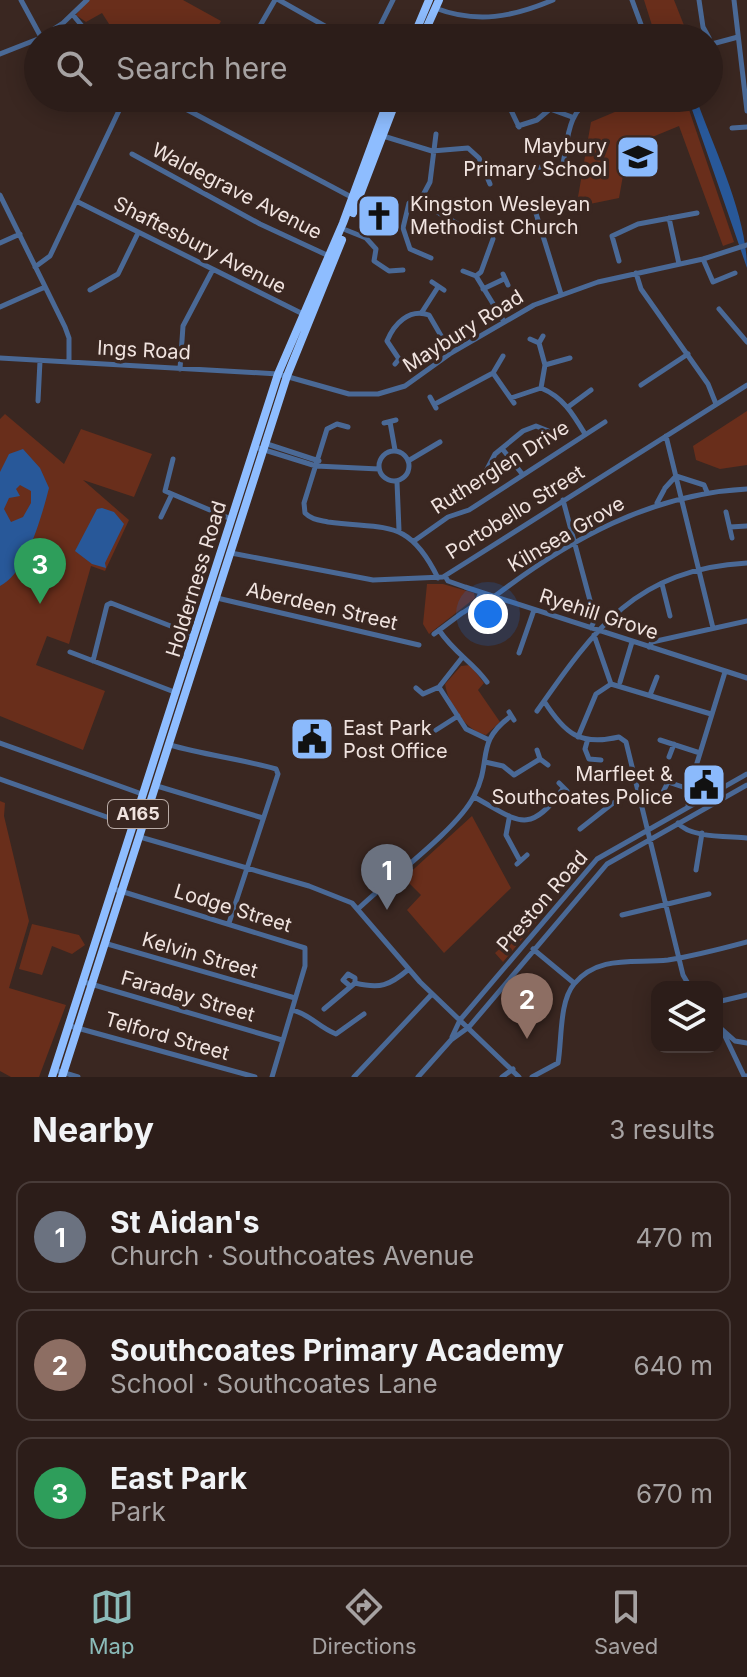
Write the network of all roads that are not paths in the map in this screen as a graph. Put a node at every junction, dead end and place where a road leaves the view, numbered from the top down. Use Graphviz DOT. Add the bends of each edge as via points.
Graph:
graph roads {
  1 [pos="21,0"];
  2 [pos="87,0"];
  3 [pos="277,0"];
  4 [pos="393,0"];
  5 [pos="553,0"];
  6 [pos="632,0"];
  7 [pos="699,0"];
  8 [pos="734,0"];
  9 [pos="432,3"];
  10 [pos="73,15"];
  11 [pos="33,24"];
  12 [pos="60,24"];
  13 [pos="80,24"];
  14 [pos="262,24"];
  15 [pos="316,24"];
  16 [pos="381,24"];
  17 [pos="421,24"];
  18 [pos="426,24"];
  19 [pos="641,24"];
  20 [pos="706,24"];
  21 [pos="738,37"];
  22 [pos="723,39"];
  23 [pos="24,44"];
  24 [pos="0,54"];
  25 [pos="747,111"];
  26 [pos="116,112"];
  27 [pos="191,112"];
  28 [pos="384,112"];
  29 [pos="392,112"];
  30 [pos="512,112"];
  31 [pos="546,112"];
  32 [pos="558,112"];
  33 [pos="575,112"];
  34 [pos="572,117"];
  35 [pos="747,127"];
  36 [pos="732,128"];
  37 [pos="436,134"];
  38 [pos="383,136"];
  39 [pos="432,151"];
  40 [pos="132,154"];
  41 [pos="531,160"];
  42 [pos="562,169"];
  43 [pos="564,176"];
  44 [pos="487,181"];
  45 [pos="0,195"];
  46 [pos="422,197"];
  47 [pos="356,199"];
  48 [pos="76,201"];
  49 [pos="534,207"];
  50 [pos="697,213"];
  51 [pos="669,218"];
  52 [pos="461,226"];
  53 [pos="346,230"];
  54 [pos="138,233"];
  55 [pos="20,234"];
  56 [pos="493,239"];
  57 [pos="0,243"];
  58 [pos="747,245"];
  59 [pos="329,256"];
  60 [pos="431,258"];
  61 [pos="703,259"];
  62 [pos="619,261"];
  63 [pos="679,264"];
  64 [pos="35,267"];
  65 [pos="404,270"];
  66 [pos="212,271"];
  67 [pos="464,273"];
  68 [pos="636,273"];
  69 [pos="735,273"];
  70 [pos="476,276"];
  71 [pos="505,279"];
  72 [pos="438,286"];
  73 [pos="45,287"];
  74 [pos="483,289"];
  75 [pos="90,290"];
  76 [pos="561,294"];
  77 [pos="0,307"];
  78 [pos="719,309"];
  79 [pos="422,312"];
  80 [pos="307,316"];
  81 [pos="503,320"];
  82 [pos="543,336"];
  83 [pos="530,339"];
  84 [pos="747,342"];
  85 [pos="539,343"];
  86 [pos="451,353"];
  87 [pos="688,354"];
  88 [pos="567,356"];
  89 [pos="0,358"];
  90 [pos="500,358"];
  91 [pos="40,361"];
  92 [pos="69,362"];
  93 [pos="395,364"];
  94 [pos="545,365"];
  95 [pos="180,369"];
  96 [pos="493,373"];
  97 [pos="282,375"];
  98 [pos="641,385"];
  99 [pos="747,385"];
  100 [pos="541,388"];
  101 [pos="592,389"];
  102 [pos="430,397"];
  103 [pos="38,401"];
  104 [pos="716,404"];
  105 [pos="568,407"];
  106 [pos="390,422"];
  107 [pos="605,422"];
  108 [pos="344,425"];
  109 [pos="556,434"];
  110 [pos="585,434"];
  111 [pos="666,436"];
  112 [pos="440,442"];
  113 [pos="260,445"];
  114 [pos="395,450"];
  115 [pos="504,450"];
  116 [pos="173,459"];
  117 [pos="408,461"];
  118 [pos="319,464"];
  119 [pos="379,469"];
  120 [pos="523,475"];
  121 [pos="676,476"];
  122 [pos="483,477"];
  123 [pos="397,482"];
  124 [pos="747,489"];
  125 [pos="707,492"];
  126 [pos="171,496"];
  127 [pos="681,496"];
  128 [pos="563,500"];
  129 [pos="657,503"];
  130 [pos="726,512"];
  131 [pos="161,517"];
  132 [pos="232,519"];
  133 [pos="747,526"];
  134 [pos="730,527"];
  135 [pos="399,530"];
  136 [pos="732,538"];
  137 [pos="414,541"];
  138 [pos="574,544"];
  139 [pos="230,553"];
  140 [pos="747,563"];
  141 [pos="699,570"];
  142 [pos="441,577"];
  143 [pos="662,584"];
  144 [pos="481,592"];
  145 [pos="494,597"];
  146 [pos="217,598"];
  147 [pos="534,610"];
  148 [pos="657,612"];
  149 [pos="747,621"];
  150 [pos="713,628"];
  151 [pos="594,631"];
  152 [pos="196,635"];
  153 [pos="632,642"];
  154 [pos="419,645"];
  155 [pos="649,647"];
  156 [pos="70,652"];
  157 [pos="519,653"];
  158 [pos="461,659"];
  159 [pos="93,661"];
  160 [pos="725,672"];
  161 [pos="657,677"];
  162 [pos="747,678"];
  163 [pos="620,682"];
  164 [pos="487,683"];
  165 [pos="608,685"];
  166 [pos="439,687"];
  167 [pos="418,693"];
  168 [pos="182,694"];
  169 [pos="646,695"];
  170 [pos="544,701"];
  171 [pos="537,711"];
  172 [pos="711,714"];
  173 [pos="458,716"];
  174 [pos="511,716"];
  175 [pos="439,732"];
  176 [pos="578,737"];
  177 [pos="487,739"];
  178 [pos="660,740"];
  179 [pos="587,742"];
  180 [pos="0,743"];
  181 [pos="674,744"];
  182 [pos="170,745"];
  183 [pos="537,750"];
  184 [pos="700,753"];
  185 [pos="669,757"];
  186 [pos="540,759"];
  187 [pos="601,760"];
  188 [pos="485,762"];
  189 [pos="548,765"];
  190 [pos="747,774"];
  191 [pos="0,779"];
  192 [pos="559,783"];
  193 [pos="747,785"];
  194 [pos="157,786"];
  195 [pos="689,789"];
  196 [pos="638,792"];
  197 [pos="663,792"];
  198 [pos="144,795"];
  199 [pos="474,797"];
  200 [pos="688,807"];
  201 [pos="263,818"];
  202 [pos="509,819"];
  203 [pos="678,823"];
  204 [pos="133,827"];
  205 [pos="580,829"];
  206 [pos="647,829"];
  207 [pos="702,833"];
  208 [pos="140,837"];
  209 [pos="747,838"];
  210 [pos="650,839"];
  211 [pos="527,855"];
  212 [pos="246,869"];
  213 [pos="696,870"];
  214 [pos="118,890"];
  215 [pos="709,894"];
  216 [pos="667,904"];
  217 [pos="359,908"];
  218 [pos="622,915"];
  219 [pos="229,923"];
  220 [pos="101,942"];
  221 [pos="747,942"];
  222 [pos="533,949"];
  223 [pos="680,957"];
  224 [pos="409,969"];
  225 [pos="686,981"];
  226 [pos="87,983"];
  227 [pos="574,983"];
  228 [pos="432,994"];
  229 [pos="747,995"];
  230 [pos="295,998"];
  231 [pos="723,1001"];
  232 [pos="324,1009"];
  233 [pos="292,1010"];
  234 [pos="364,1014"];
  235 [pos="460,1020"];
  236 [pos="74,1027"];
  237 [pos="469,1027"];
  238 [pos="724,1034"];
  239 [pos="283,1040"];
  240 [pos="451,1040"];
  241 [pos="747,1043"];
  242 [pos="513,1069"];
  243 [pos="58,1074"];
  244 [pos="232,1074"];
  245 [pos="747,1076"];
  246 [pos="78,1077"];
  247 [pos="255,1077"];
  248 [pos="272,1077"];
  249 [pos="354,1077"];
  250 [pos="418,1077"];
  251 [pos="502,1077"];
  252 [pos="519,1077"];
  253 [pos="532,1077"];
  1 -- 11 [label="street"];
  2 -- 10 [label="street"];
  3 -- 14 [label="street"];
  3 -- 15 [label="street"];
  4 -- 16 [label="street"];
  5 -- 9 [label="street" via="517,15 476,16"];
  6 -- 19 [label="street"];
  7 -- 20 [label="street"];
  8 -- 21 [label="street"];
  9 -- 17 [label="highway"];
  9 -- 18 [label="highway"];
  10 -- 12 [label="street"];
  10 -- 13 [label="street"];
  21 -- 22 [label="street"];
  21 -- 25 [label="street"];
  23 -- 24 [label="street"];
  26 -- 48 [label="street"];
  27 -- 47 [label="street"];
  28 -- 47 [label="highway, Holderness Road / A165"];
  29 -- 38 [label="highway, Holderness Road / A165"];
  30 -- 31 [label="street" via="518,127"];
  32 -- 34 [label="street"];
  33 -- 34 [label="street"];
  34 -- 42 [label="street"];
  35 -- 36 [label="street"];
  37 -- 39 [label="street"];
  38 -- 39 [label="street"];
  38 -- 47 [label="highway, Holderness Road / A165"];
  39 -- 44 [label="street" via="475,151"];
  39 -- 46 [label="street" via="430,182"];
  40 -- 59 [label="street, Waldegrave Avenue"];
  41 -- 42 [label="street" via="536,169"];
  42 -- 43 [label="street"];
  45 -- 55 [label="street"];
  46 -- 52 [label="street"];
  46 -- 60 [label="street" via="409,203 403,228 410,249"];
  47 -- 53 [label="highway, Holderness Road / A165"];
  47 -- 59 [label="highway, Holderness Road / A165"];
  48 -- 54 [label="street, Shaftesbury Avenue"];
  48 -- 64 [label="street" via="50,256"];
  49 -- 76 [label="street"];
  50 -- 51 [label="street"];
  51 -- 62 [label="street" via="612,236"];
  51 -- 63 [label="street"];
  53 -- 65 [label="street" via="373,243 374,261 381,267"];
  53 -- 80 [label="highway, Holderness Road / A165"];
  54 -- 66 [label="street, Shaftesbury Avenue"];
  54 -- 75 [label="street" via="118,274"];
  55 -- 57 [label="street"];
  55 -- 64 [label="street"];
  56 -- 70 [label="street" via="486,265"];
  58 -- 61 [label="street, Maybury Road"];
  59 -- 80 [label="highway, Holderness Road / A165"];
  61 -- 63 [label="street, Maybury Road"];
  61 -- 69 [label="street" via="713,282"];
  63 -- 68 [label="street, Maybury Road"];
  64 -- 73 [label="street"];
  66 -- 80 [label="street, Shaftesbury Avenue"];
  66 -- 95 [label="street" via="181,333"];
  67 -- 70 [label="street"];
  68 -- 76 [label="street, Maybury Road"];
  68 -- 87 [label="street" via="641,289"];
  70 -- 74 [label="street"];
  71 -- 74 [label="street"];
  72 -- 79 [label="street"];
  73 -- 77 [label="street"];
  73 -- 92 [label="street" via="69,338"];
  74 -- 81 [label="street"];
  76 -- 81 [label="street, Maybury Road"];
  78 -- 84 [label="street"];
  79 -- 86 [label="street" via="436,323"];
  79 -- 93 [label="street" via="405,317 390,334 388,345 399,359"];
  80 -- 97 [label="highway, Holderness Road / A165"];
  81 -- 86 [label="street, Maybury Road"];
  82 -- 85 [label="street"];
  83 -- 85 [label="street"];
  85 -- 94 [label="street"];
  86 -- 97 [label="street, Maybury Road" via="405,386 378,394 330,391"];
  87 -- 98 [label="street"];
  87 -- 104 [label="street"];
  88 -- 94 [label="street"];
  89 -- 91 [label="street, Ings Road"];
  90 -- 96 [label="street"];
  91 -- 92 [label="street, Ings Road"];
  91 -- 103 [label="street"];
  92 -- 95 [label="street, Ings Road"];
  94 -- 100 [label="street"];
  95 -- 97 [label="street, Ings Road"];
  96 -- 100 [label="street" via="513,400"];
  96 -- 102 [label="street" via="436,406"];
  97 -- 113 [label="highway, Holderness Road / A165"];
  99 -- 104 [label="street, Portobello Street"];
  100 -- 105 [label="street"];
  101 -- 105 [label="street"];
  104 -- 111 [label="street, Portobello Street"];
  105 -- 110 [label="street"];
  106 -- 114 [label="street"];
  107 -- 110 [label="street, Rutherglen Drive"];
  108 -- 118 [label="street" via="327,429"];
  109 -- 115 [label="street" via="531,427"];
  110 -- 120 [label="street, Rutherglen Drive"];
  111 -- 121 [label="street"];
  111 -- 128 [label="street, Portobello Street"];
  112 -- 117 [label="street"];
  113 -- 118 [label="street"];
  113 -- 132 [label="highway, Holderness Road / A165"];
  113 -- 139 [label="highway, Holderness Road / A165"];
  114 -- 117 [label="street"];
  114 -- 119 [label="street" via="381,456"];
  115 -- 120 [label="street"];
  115 -- 122 [label="street" via="490,461"];
  116 -- 126 [label="street" via="164,484"];
  117 -- 123 [label="street" via="406,475"];
  118 -- 119 [label="street"];
  118 -- 135 [label="street" via="303,507 310,518"];
  119 -- 123 [label="street" via="385,479"];
  120 -- 137 [label="street, Rutherglen Drive"];
  121 -- 125 [label="street" via="704,485"];
  121 -- 127 [label="street"];
  121 -- 129 [label="street, Kilnsea Grove"];
  123 -- 135 [label="street"];
  124 -- 125 [label="street, Kilnsea Grove"];
  125 -- 127 [label="street, Kilnsea Grove"];
  126 -- 131 [label="street"];
  126 -- 132 [label="street"];
  127 -- 129 [label="street, Kilnsea Grove"];
  127 -- 141 [label="street"];
  128 -- 138 [label="street"];
  128 -- 142 [label="street, Portobello Street"];
  129 -- 138 [label="street, Kilnsea Grove"];
  130 -- 134 [label="street"];
  132 -- 152 [label="highway, Holderness Road / A165"];
  133 -- 134 [label="street"];
  134 -- 136 [label="street"];
  135 -- 137 [label="street"];
  137 -- 142 [label="street"];
  138 -- 145 [label="street, Kilnsea Grove"];
  138 -- 151 [label="street"];
  139 -- 142 [label="street, Portobello Street" via="373,580"];
  139 -- 146 [label="highway, Holderness Road / A165"];
  140 -- 141 [label="street"];
  141 -- 143 [label="street"];
  141 -- 150 [label="street"];
  142 -- 144 [label="street, Ryehill Grove"];
  143 -- 148 [label="street" via="669,613"];
  143 -- 151 [label="street" via="624,604"];
  144 -- 145 [label="street, Ryehill Grove"];
  144 -- 158 [label="street" via="476,604 437,632"];
  145 -- 147 [label="street, Ryehill Grove"];
  146 -- 154 [label="street, Aberdeen Street"];
  146 -- 168 [label="highway, Holderness Road / A165"];
  147 -- 151 [label="street, Ryehill Grove"];
  147 -- 157 [label="street"];
  149 -- 150 [label="street"];
  150 -- 155 [label="street"];
  151 -- 153 [label="street, Ryehill Grove"];
  151 -- 165 [label="street"];
  151 -- 170 [label="street"];
  152 -- 159 [label="street" via="111,603"];
  152 -- 168 [label="highway, Holderness Road / A165"];
  153 -- 155 [label="street, Ryehill Grove"];
  153 -- 163 [label="street"];
  155 -- 160 [label="street, Ryehill Grove"];
  156 -- 159 [label="street"];
  158 -- 164 [label="street"];
  158 -- 166 [label="street"];
  159 -- 168 [label="street"];
  160 -- 162 [label="street, Ryehill Grove"];
  160 -- 172 [label="street"];
  161 -- 169 [label="street"];
  165 -- 169 [label="street"];
  165 -- 176 [label="street" via="592,700"];
  166 -- 167 [label="street"];
  166 -- 173 [label="street"];
  168 -- 182 [label="highway, Holderness Road / A165"];
  168 -- 198 [label="highway, Holderness Road / A165"];
  169 -- 172 [label="street"];
  170 -- 171 [label="street"];
  170 -- 176 [label="street"];
  172 -- 184 [label="street"];
  173 -- 175 [label="street"];
  173 -- 177 [label="street" via="466,729"];
  174 -- 177 [label="street"];
  176 -- 179 [label="street"];
  177 -- 188 [label="street"];
  178 -- 181 [label="street"];
  179 -- 187 [label="street" via="589,759"];
  179 -- 196 [label="street" via="623,738"];
  180 -- 198 [label="street"];
  181 -- 184 [label="street"];
  181 -- 185 [label="street"];
  182 -- 194 [label="highway, Holderness Road / A165"];
  182 -- 201 [label="street" via="276,769"];
  183 -- 186 [label="street"];
  184 -- 195 [label="street"];
  186 -- 188 [label="street" via="514,779 503,766"];
  186 -- 189 [label="street"];
  188 -- 199 [label="street"];
  190 -- 200 [label="street, Preston Road"];
  191 -- 204 [label="street"];
  192 -- 202 [label="street" via="564,791 537,818"];
  193 -- 203 [label="street, Preston Road"];
  194 -- 201 [label="street"];
  194 -- 208 [label="highway, Holderness Road / A165"];
  195 -- 197 [label="street" via="668,782"];
  195 -- 200 [label="street"];
  196 -- 205 [label="street" via="601,810"];
  196 -- 206 [label="street"];
  198 -- 204 [label="highway, Holderness Road / A165"];
  199 -- 202 [label="street"];
  199 -- 217 [label="street" via="455,821"];
  200 -- 206 [label="street, Preston Road"];
  201 -- 212 [label="street"];
  202 -- 211 [label="street" via="506,835 518,862"];
  203 -- 207 [label="street"];
  203 -- 210 [label="street, Preston Road"];
  204 -- 214 [label="highway, Holderness Road / A165"];
  206 -- 210 [label="street"];
  206 -- 235 [label="street, Preston Road" via="588,868"];
  207 -- 209 [label="street"];
  207 -- 213 [label="street"];
  208 -- 212 [label="street"];
  208 -- 214 [label="highway, Holderness Road / A165"];
  210 -- 216 [label="street"];
  210 -- 222 [label="street, Preston Road" via="607,864"];
  212 -- 217 [label="street" via="343,897"];
  212 -- 219 [label="street"];
  214 -- 219 [label="street, Lodge Street"];
  214 -- 220 [label="highway, Holderness Road / A165"];
  215 -- 216 [label="street"];
  216 -- 218 [label="street"];
  216 -- 223 [label="street"];
  217 -- 224 [label="street"];
  219 -- 230 [label="street, Lodge Street" via="305,948"];
  220 -- 226 [label="highway, Holderness Road / A165"];
  220 -- 230 [label="street, Kelvin Street"];
  221 -- 223 [label="street"];
  222 -- 227 [label="street"];
  222 -- 237 [label="street, Preston Road"];
  223 -- 225 [label="street"];
  223 -- 227 [label="street" via="607,964"];
  224 -- 228 [label="street"];
  224 -- 232 [label="street" via="378,989 353,985"];
  226 -- 236 [label="highway, Holderness Road / A165"];
  226 -- 239 [label="street, Faraday Street"];
  227 -- 253 [label="street" via="558,1063"];
  228 -- 235 [label="street"];
  228 -- 249 [label="street"];
  229 -- 231 [label="street"];
  230 -- 233 [label="street, Lodge Street"];
  233 -- 234 [label="street" via="306,1013 336,1034"];
  233 -- 239 [label="street, Lodge Street"];
  235 -- 237 [label="street"];
  235 -- 240 [label="street, Preston Road"];
  236 -- 243 [label="highway, Holderness Road / A165"];
  236 -- 244 [label="street, Telford Street"];
  237 -- 240 [label="street, Preston Road"];
  237 -- 242 [label="street"];
  238 -- 241 [label="street"];
  238 -- 245 [label="street"];
  239 -- 248 [label="street, Lodge Street"];
  240 -- 250 [label="street"];
  242 -- 251 [label="street"];
  242 -- 252 [label="street"];
  243 -- 246 [label="street"];
  244 -- 247 [label="street, Telford Street"];
}
